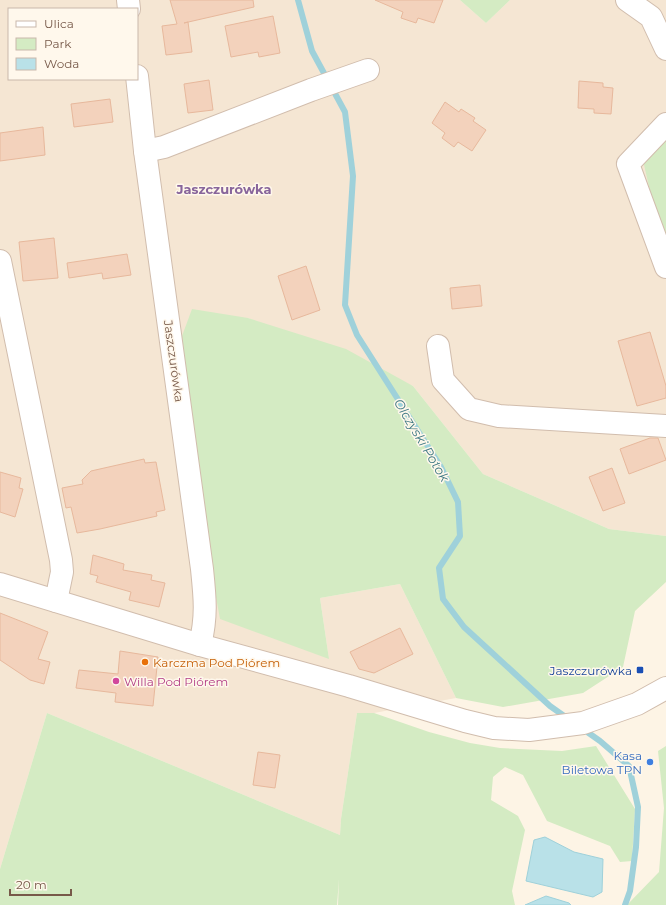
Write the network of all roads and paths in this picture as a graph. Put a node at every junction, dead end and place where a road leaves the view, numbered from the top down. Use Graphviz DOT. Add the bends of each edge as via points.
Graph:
graph roads {
  1 [pos="627,0"];
  2 [pos="666,49"];
  3 [pos="368,70"];
  4 [pos="137,80"];
  5 [pos="666,124"];
  6 [pos="146,151"];
  7 [pos="0,261"];
  8 [pos="666,266"];
  9 [pos="438,346"];
  10 [pos="666,426"];
  11 [pos="0,584"];
  12 [pos="56,601"];
  13 [pos="200,645"];
  14 [pos="666,688"];
  1 -- 2 [label="street" via="651,17"];
  3 -- 6 [label="street" via="164,147"];
  4 -- 6 [label="street, Jaszczurówka"];
  5 -- 8 [label="street" via="628,164"];
  6 -- 13 [label="street, Jaszczurówka" via="202,569 206,612"];
  7 -- 12 [label="street" via="61,560 62,572"];
  9 -- 10 [label="street" via="443,380 469,409 499,416"];
  11 -- 12 [label="street"];
  12 -- 13 [label="street"];
  13 -- 14 [label="street" via="494,728 529,730 583,724 637,704"];
}
